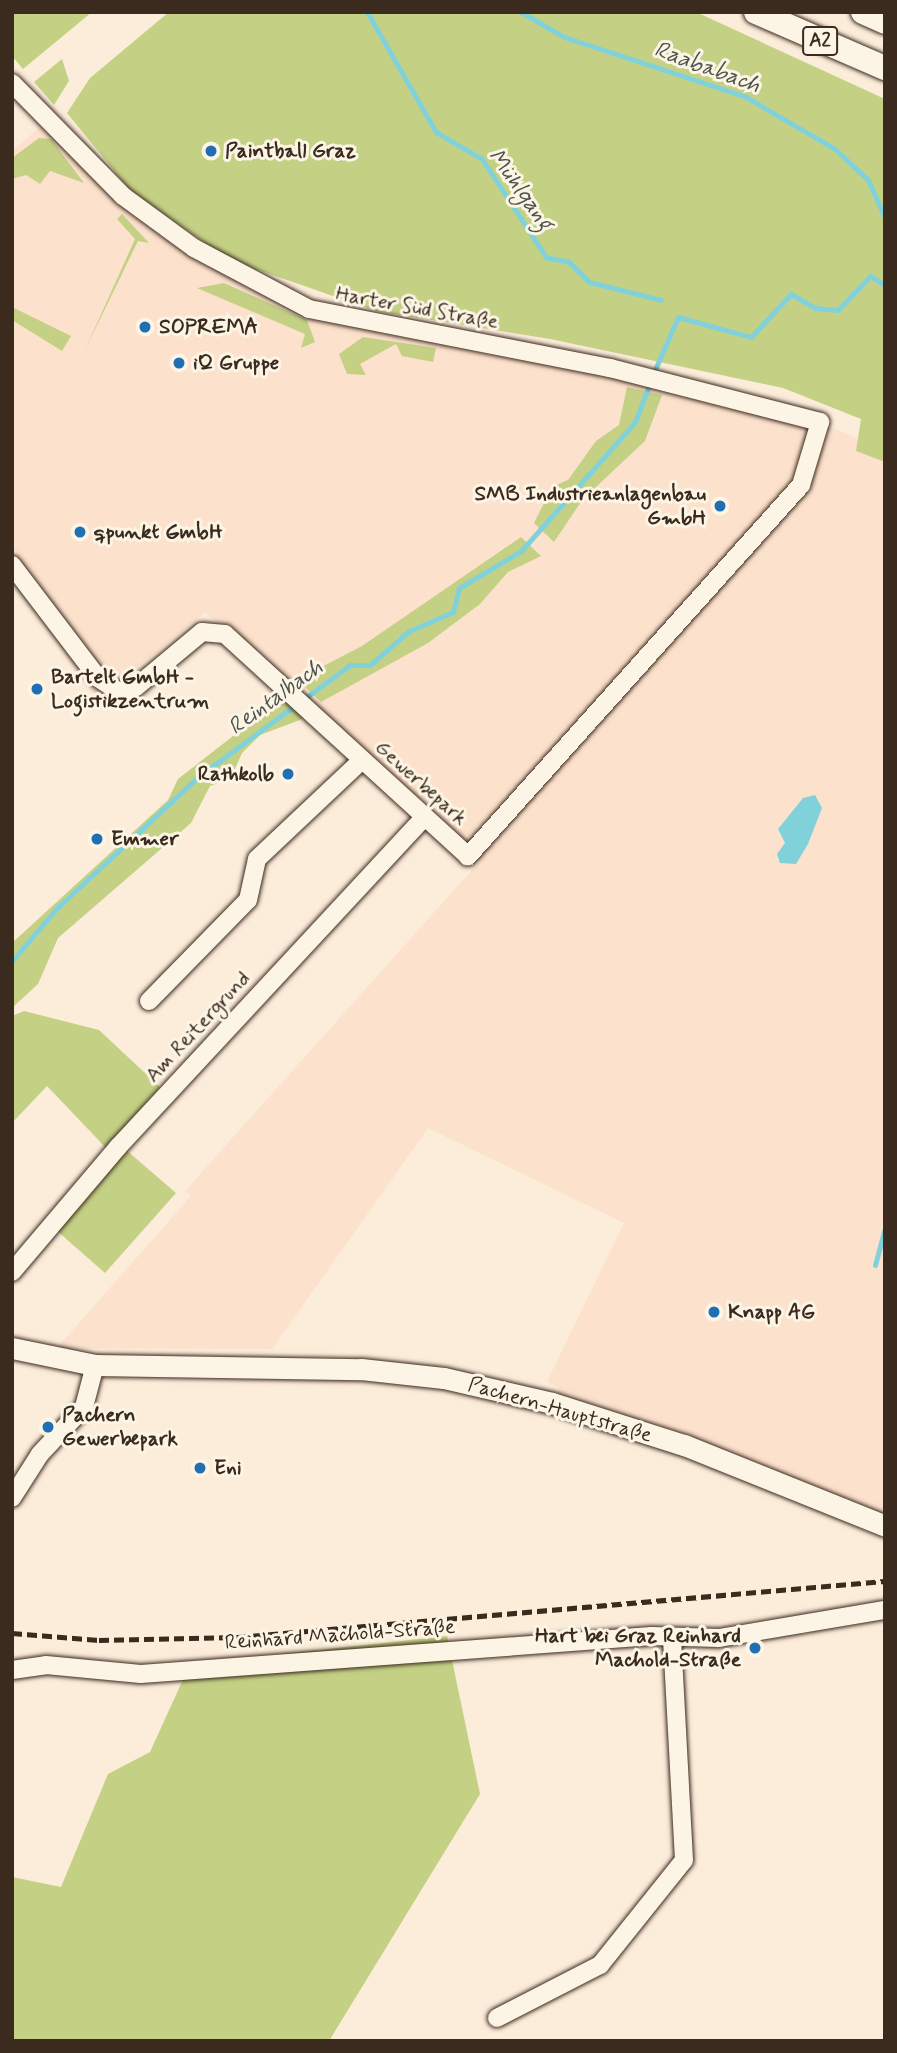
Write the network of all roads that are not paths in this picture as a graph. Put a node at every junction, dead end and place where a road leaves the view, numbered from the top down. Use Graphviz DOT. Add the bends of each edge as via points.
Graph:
graph roads {
  1 [pos="756,12"];
  2 [pos="863,12"];
  3 [pos="885,22"];
  4 [pos="885,68"];
  5 [pos="12,83"];
  6 [pos="801,485"];
  7 [pos="12,565"];
  8 [pos="361,761"];
  9 [pos="423,819"];
  10 [pos="149,1001"];
  11 [pos="12,1272"];
  12 [pos="12,1348"];
  13 [pos="95,1365"];
  14 [pos="12,1498"];
  15 [pos="885,1526"];
  16 [pos="885,1610"];
  17 [pos="672,1638"];
  18 [pos="12,1670"];
  19 [pos="497,2018"];
  1 -- 4 [label="highway, A2"];
  2 -- 3 [label="highway, A2"];
  5 -- 6 [label="street, Harter Süd Straße" via="123,196 194,248 309,309 624,373 820,422"];
  6 -- 9 [label="street, Gewerbepark" via="468,856"];
  7 -- 8 [label="street, Gewerbepark" via="99,678 119,692 136,687 214,629 289,689"];
  8 -- 9 [label="street, Gewerbepark"];
  8 -- 10 [label="street" via="257,859 248,900"];
  9 -- 11 [label="street, Am Reitergrund" via="127,1137"];
  12 -- 13 [label="main road, Pachern-Hauptstraße"];
  13 -- 14 [label="street" via="84,1406 40,1454"];
  13 -- 15 [label="main road, Pachern-Hauptstraße" via="361,1369 444,1378 552,1403 684,1445"];
  16 -- 17 [label="street, Reinhard Machold-Straße" via="753,1635"];
  17 -- 18 [label="street, Reinhard Machold-Straße" via="141,1674 46,1665"];
  17 -- 19 [label="street" via="684,1860 600,1965"];
}
